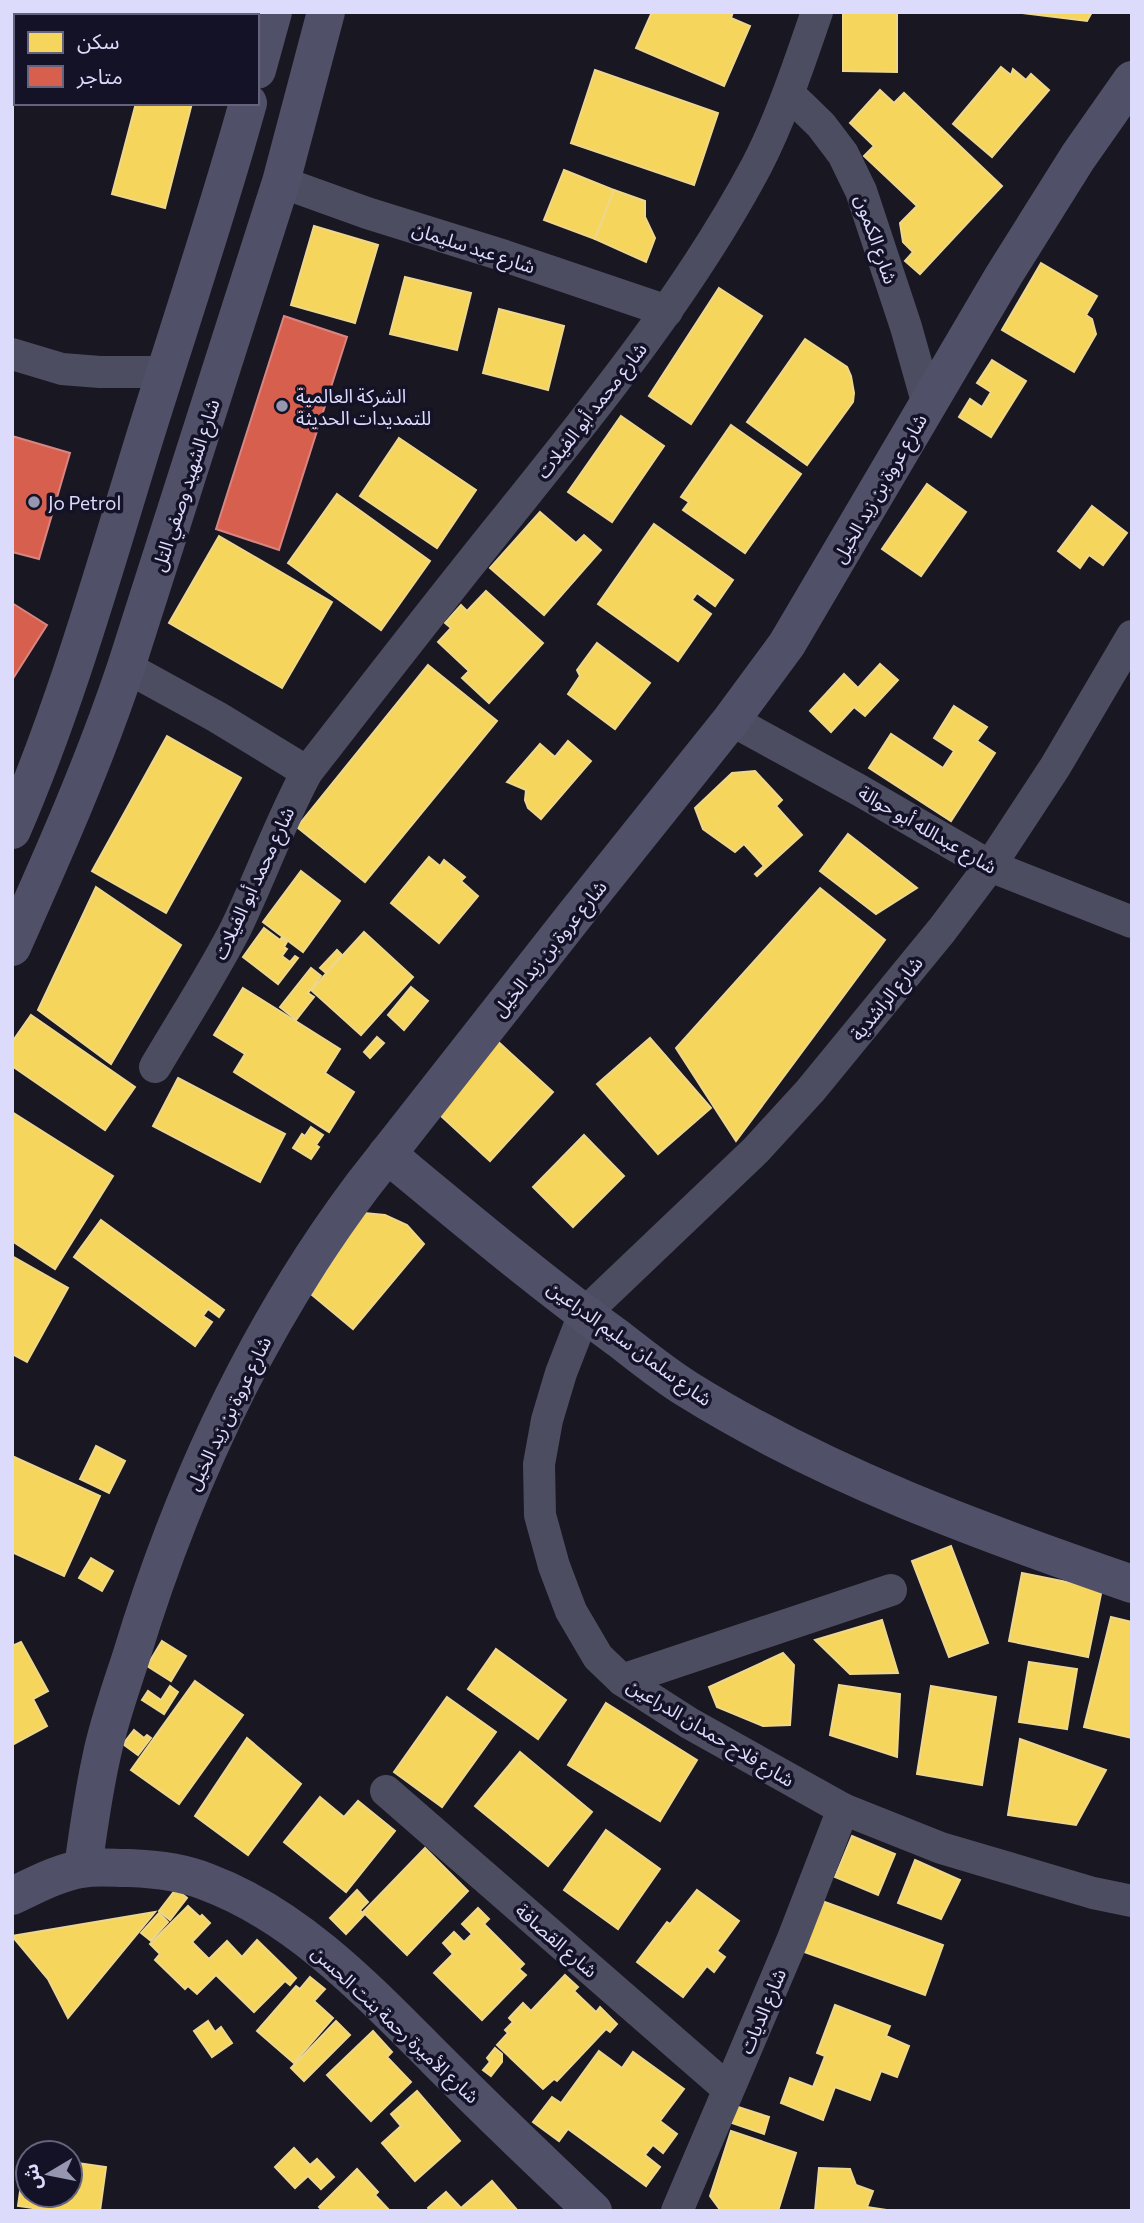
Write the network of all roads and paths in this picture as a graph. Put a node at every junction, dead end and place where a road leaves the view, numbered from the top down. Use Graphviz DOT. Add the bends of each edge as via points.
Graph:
graph roads {
  1 [pos="273,12"];
  2 [pos="326,12"];
  3 [pos="817,12"];
  4 [pos="259,63"];
  5 [pos="1132,80"];
  6 [pos="789,94"];
  7 [pos="247,105"];
  8 [pos="281,182"];
  9 [pos="667,311"];
  10 [pos="12,354"];
  11 [pos="165,372"];
  12 [pos="928,405"];
  13 [pos="1132,636"];
  14 [pos="126,667"];
  15 [pos="731,720"];
  16 [pos="307,772"];
  17 [pos="12,830"];
  18 [pos="990,866"];
  19 [pos="1132,922"];
  20 [pos="12,947"];
  21 [pos="155,1067"];
  22 [pos="387,1154"];
  23 [pos="584,1314"];
  24 [pos="1132,1584"];
  25 [pos="891,1590"];
  26 [pos="622,1679"];
  27 [pos="386,1791"];
  28 [pos="843,1808"];
  29 [pos="83,1868"];
  30 [pos="12,1896"];
  31 [pos="1132,1901"];
  32 [pos="728,2089"];
  33 [pos="593,2211"];
  34 [pos="677,2211"];
  1 -- 4 [label="street"];
  2 -- 8 [label="street, شارع الشهيد وصفي التل"];
  3 -- 6 [label="street, شارع محمد أبو الفيلات"];
  5 -- 12 [label="street, شارع عروة بن زيد الخيل" via="1078,157"];
  6 -- 9 [label="street, شارع محمد أبو الفيلات" via="757,164"];
  6 -- 12 [label="street, شارع الكمون" via="821,125 861,191"];
  7 -- 11 [label="street"];
  8 -- 9 [label="street, شارع عبد سليمان"];
  8 -- 14 [label="street, شارع الشهيد وصفي التل"];
  9 -- 16 [label="street, شارع محمد أبو الفيلات"];
  10 -- 11 [label="street" via="62,369"];
  11 -- 17 [label="street" via="55,719"];
  12 -- 15 [label="street, شارع عروة بن زيد الخيل" via="787,644"];
  13 -- 18 [label="street, شارع الراشدية"];
  14 -- 16 [label="street"];
  14 -- 20 [label="street, شارع الشهيد وصفي التل" via="64,830"];
  15 -- 18 [label="street, شارع عبدالله أبو حوالة"];
  15 -- 22 [label="street, شارع عروة بن زيد الخيل"];
  16 -- 21 [label="street, شارع محمد أبو الفيلات" via="234,931"];
  18 -- 19 [label="street, شارع عبدالله أبو حوالة"];
  18 -- 23 [label="street, شارع الراشدية" via="757,1150"];
  22 -- 23 [label="street, شارع سلمان سليم الدراعين"];
  22 -- 29 [label="street, شارع عروة بن زيد الخيل" via="332,1226 283,1302 187,1498 109,1723"];
  23 -- 24 [label="street, شارع سلمان سليم الدراعين" via="685,1387 800,1452 922,1507"];
  23 -- 26 [label="street, شارع فلاح حمدان الدراعين" via="547,1420 539,1464 540,1515 571,1611 598,1657"];
  25 -- 26 [label="street"];
  26 -- 28 [label="street, شارع فلاح حمدان الدراعين" via="701,1730"];
  27 -- 32 [label="street, شارع القصافة"];
  28 -- 31 [label="street, شارع فلاح حمدان الدراعين" via="941,1848"];
  28 -- 32 [label="street, شارع الديات"];
  29 -- 30 [label="street, شارع الأميرة رحمة بنت الحسن"];
  29 -- 33 [label="street, شارع الأميرة رحمة بنت الحسن" via="148,1869 205,1881 271,1914 383,2006"];
  32 -- 34 [label="street, شارع الديات"];
}
